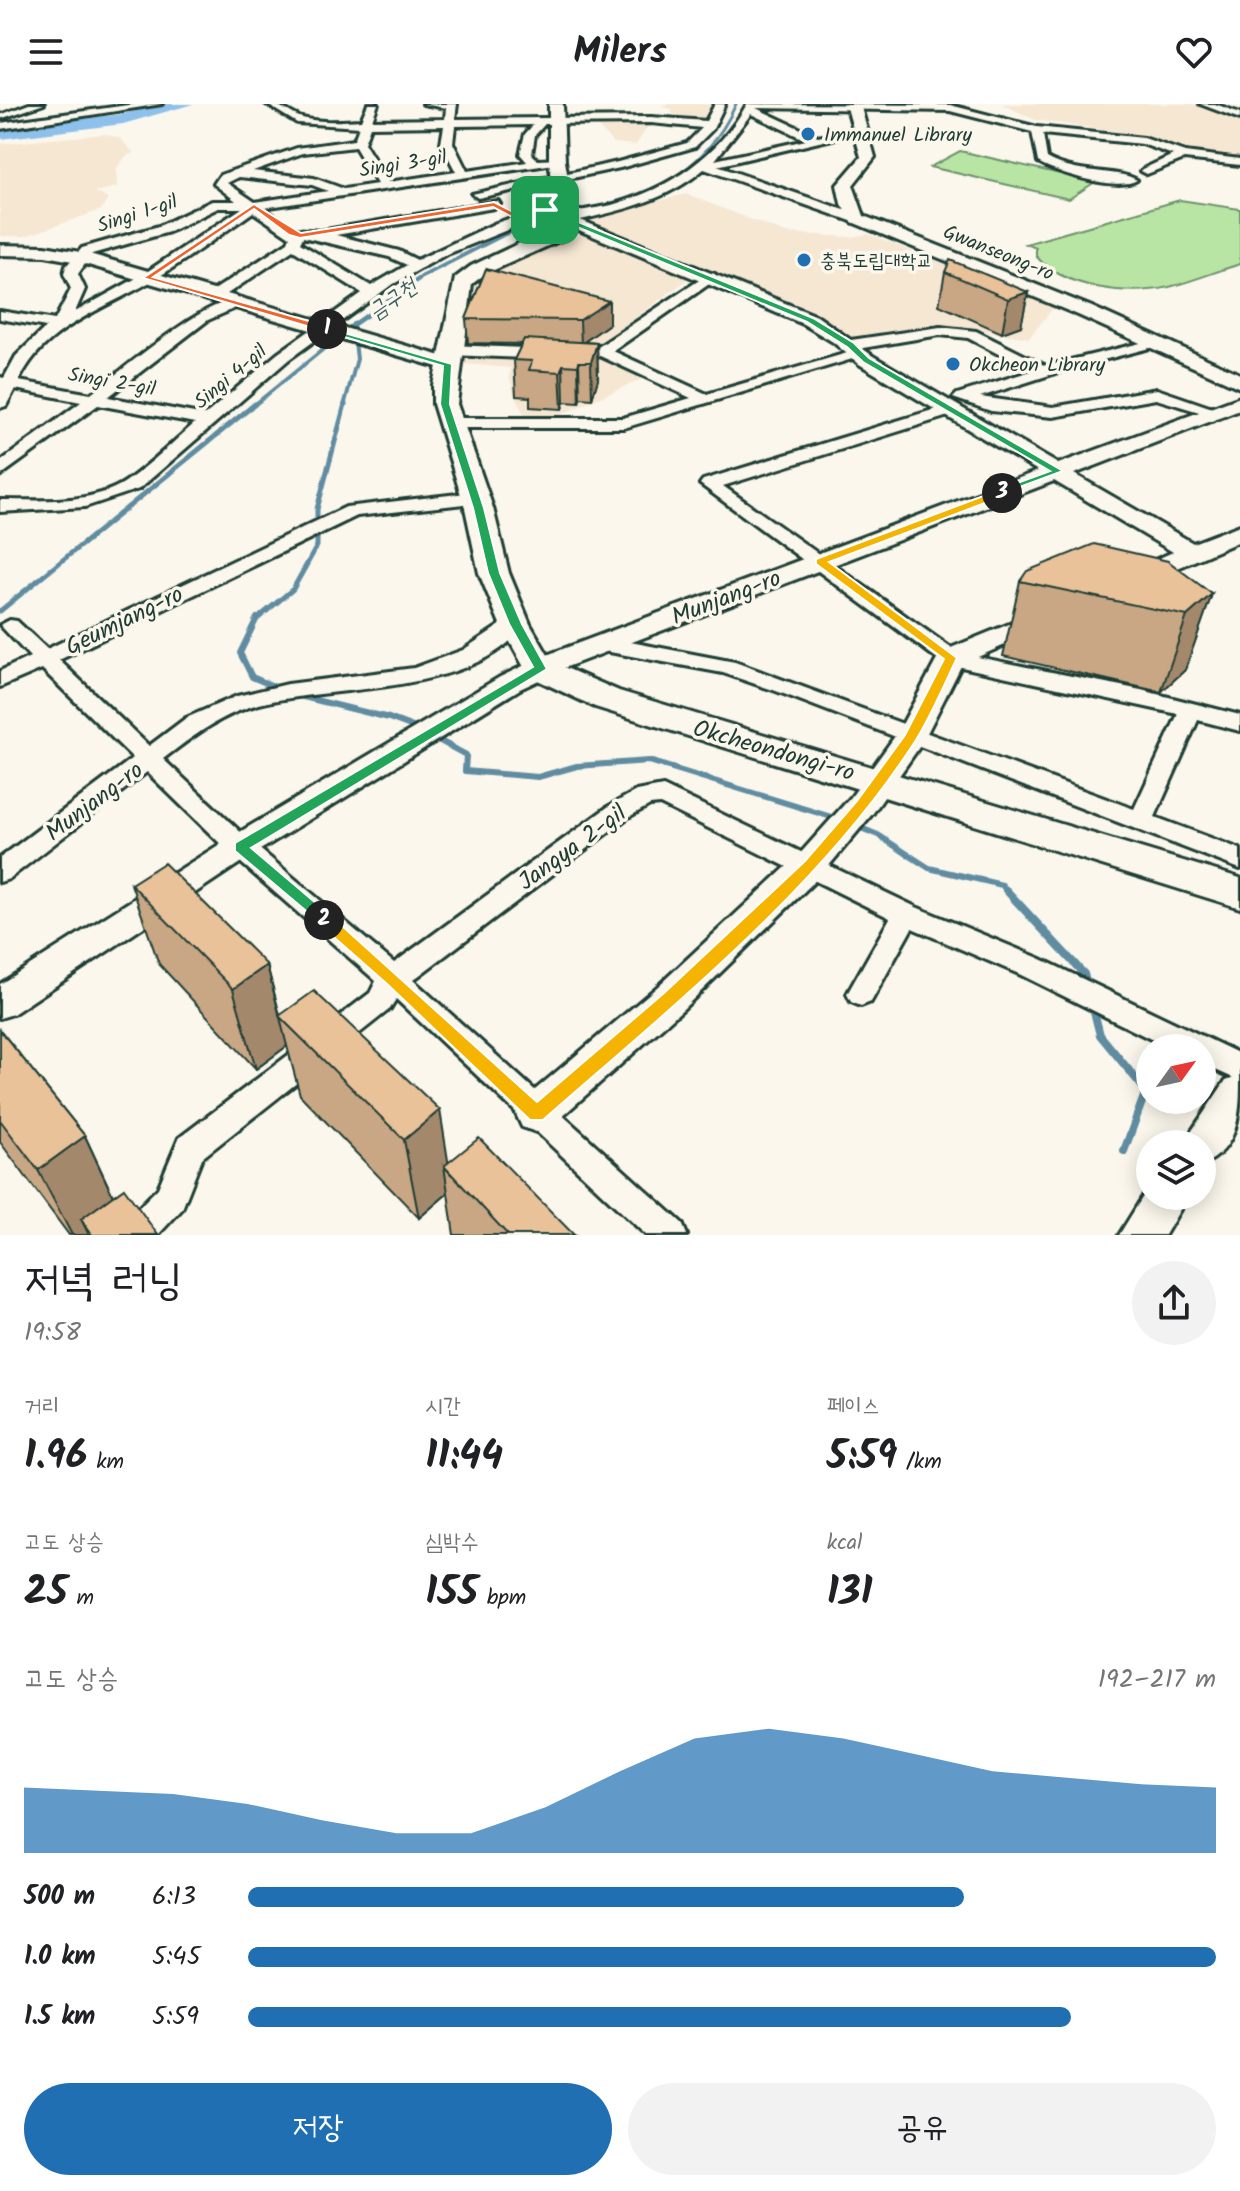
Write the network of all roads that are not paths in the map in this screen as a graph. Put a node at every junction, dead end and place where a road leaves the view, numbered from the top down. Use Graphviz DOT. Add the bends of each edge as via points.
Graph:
graph roads {
  1 [pos="39,104"];
  2 [pos="157,104"];
  3 [pos="271,104"];
  4 [pos="373,104"];
  5 [pos="428,104"];
  6 [pos="649,104"];
  7 [pos="720,104"];
  8 [pos="982,104"];
  9 [pos="1205,104"];
  10 [pos="452,106"];
  11 [pos="751,106"];
  12 [pos="855,106"];
  13 [pos="491,108"];
  14 [pos="465,109"];
  15 [pos="965,110"];
  16 [pos="552,115"];
  17 [pos="1240,116"];
  18 [pos="0,117"];
  19 [pos="651,120"];
  20 [pos="449,123"];
  21 [pos="366,124"];
  22 [pos="710,125"];
  23 [pos="0,126"];
  24 [pos="1037,130"];
  25 [pos="861,131"];
  26 [pos="817,141"];
  27 [pos="358,143"];
  28 [pos="778,150"];
  29 [pos="1183,155"];
  30 [pos="370,162"];
  31 [pos="1240,162"];
  32 [pos="535,164"];
  33 [pos="705,166"];
  34 [pos="559,169"];
  35 [pos="1147,171"];
  36 [pos="238,173"];
  37 [pos="463,174"];
  38 [pos="1131,180"];
  39 [pos="314,182"];
  40 [pos="409,183"];
  41 [pos="753,184"];
  42 [pos="385,187"];
  43 [pos="292,190"];
  44 [pos="343,193"];
  45 [pos="494,204"];
  46 [pos="254,206"];
  47 [pos="567,212"];
  48 [pos="520,218"];
  49 [pos="858,219"];
  50 [pos="316,234"];
  51 [pos="292,239"];
  52 [pos="0,250"];
  53 [pos="80,257"];
  54 [pos="415,264"];
  55 [pos="710,277"];
  56 [pos="147,278"];
  57 [pos="369,291"];
  58 [pos="213,297"];
  59 [pos="235,303"];
  60 [pos="71,304"];
  61 [pos="2,316"];
  62 [pos="59,325"];
  63 [pos="320,327"];
  64 [pos="1157,344"];
  65 [pos="856,350"];
  66 [pos="603,351"];
  67 [pos="448,357"];
  68 [pos="1044,371"];
  69 [pos="1240,382"];
  70 [pos="5,383"];
  71 [pos="92,399"];
  72 [pos="706,399"];
  73 [pos="0,403"];
  74 [pos="951,404"];
  75 [pos="1228,407"];
  76 [pos="207,420"];
  77 [pos="450,423"];
  78 [pos="0,471"];
  79 [pos="1058,471"];
  80 [pos="475,498"];
  81 [pos="0,506"];
  82 [pos="1240,532"];
  83 [pos="1192,553"];
  84 [pos="820,562"];
  85 [pos="1107,590"];
  86 [pos="1064,609"];
  87 [pos="515,624"];
  88 [pos="10,626"];
  89 [pos="604,644"];
  90 [pos="46,658"];
  91 [pos="951,658"];
  92 [pos="540,669"];
  93 [pos="0,680"];
  94 [pos="1191,710"];
  95 [pos="1240,723"];
  96 [pos="911,736"];
  97 [pos="150,759"];
  98 [pos="879,781"];
  99 [pos="1140,822"];
  100 [pos="240,847"];
  101 [pos="1240,859"];
  102 [pos="810,865"];
  103 [pos="0,872"];
  104 [pos="1240,893"];
  105 [pos="906,914"];
  106 [pos="393,979"];
  107 [pos="861,994"];
  108 [pos="0,1003"];
  109 [pos="1169,1034"];
  110 [pos="1216,1057"];
  111 [pos="1240,1068"];
  112 [pos="1240,1092"];
  113 [pos="536,1114"];
  114 [pos="1213,1130"];
  115 [pos="1157,1210"];
  116 [pos="135,1235"];
  117 [pos="670,1235"];
  118 [pos="1140,1235"];
  1 -- 18 [label="street"];
  2 -- 23 [label="street"];
  3 -- 21 [label="street" via="297,120"];
  4 -- 21 [label="street"];
  5 -- 10 [label="street"];
  6 -- 19 [label="street"];
  7 -- 22 [label="street"];
  8 -- 15 [label="street"];
  9 -- 17 [label="street"];
  10 -- 14 [label="street"];
  10 -- 20 [label="street"];
  11 -- 12 [label="street"];
  11 -- 26 [label="street"];
  11 -- 33 [label="street"];
  12 -- 15 [label="street"];
  12 -- 25 [label="street"];
  13 -- 16 [label="street"];
  15 -- 24 [label="street"];
  16 -- 19 [label="street"];
  16 -- 20 [label="street"];
  16 -- 32 [label="street" via="530,134 526,154"];
  16 -- 34 [label="main road"];
  19 -- 22 [label="street"];
  20 -- 21 [label="street"];
  20 -- 37 [label="street" via="447,143"];
  21 -- 27 [label="street"];
  22 -- 34 [label="street" via="691,145 679,149"];
  24 -- 29 [label="street" via="1116,136"];
  24 -- 38 [label="street" via="1042,160 1056,169"];
  25 -- 26 [label="street"];
  25 -- 49 [label="street" via="868,157 845,185"];
  26 -- 28 [label="street"];
  27 -- 30 [label="street"];
  27 -- 36 [label="street" via="301,150"];
  28 -- 33 [label="street"];
  28 -- 41 [label="street"];
  29 -- 31 [label="street"];
  29 -- 35 [label="street"];
  30 -- 40 [label="street"];
  30 -- 42 [label="street"];
  32 -- 34 [label="street, Singi 3-gil"];
  32 -- 37 [label="street, Singi 3-gil"];
  33 -- 41 [label="street"];
  33 -- 47 [label="street, Singi 4-gil" via="661,194"];
  34 -- 45 [label="street" via="478,194"];
  34 -- 47 [label="main road"];
  36 -- 39 [label="street"];
  36 -- 46 [label="street" via="220,181"];
  37 -- 40 [label="street, Singi 3-gil"];
  39 -- 43 [label="street"];
  39 -- 44 [label="street"];
  40 -- 42 [label="street, Singi 3-gil"];
  41 -- 49 [label="street"];
  42 -- 44 [label="street, Singi 3-gil"];
  44 -- 46 [label="street, Singi 3-gil"];
  45 -- 48 [label="street"];
  45 -- 50 [label="street"];
  46 -- 51 [label="street"];
  46 -- 53 [label="street, Singi 1-gil" via="229,202 208,207 181,223 93,248"];
  46 -- 56 [label="street, Singi 3-gil"];
  47 -- 48 [label="street, Singi 4-gil"];
  47 -- 55 [label="street"];
  47 -- 67 [label="main road" via="561,233 462,282"];
  48 -- 54 [label="street, Singi 4-gil"];
  49 -- 64 [label="street, Gwanseong-ro"];
  50 -- 51 [label="street"];
  50 -- 54 [label="street"];
  51 -- 57 [label="street"];
  51 -- 58 [label="street"];
  52 -- 53 [label="street"];
  53 -- 56 [label="street"];
  53 -- 60 [label="street" via="71,274 78,289"];
  54 -- 57 [label="street, Singi 4-gil"];
  55 -- 65 [label="street" via="810,320"];
  55 -- 66 [label="street"];
  56 -- 58 [label="street"];
  56 -- 62 [label="street"];
  57 -- 63 [label="street, Singi 4-gil"];
  58 -- 59 [label="street"];
  59 -- 63 [label="street"];
  59 -- 71 [label="street" via="203,317"];
  60 -- 61 [label="street"];
  60 -- 62 [label="street"];
  61 -- 62 [label="street"];
  62 -- 70 [label="street" via="30,346"];
  63 -- 67 [label="street" via="386,347"];
  63 -- 76 [label="street, Singi 4-gil"];
  64 -- 68 [label="street"];
  64 -- 69 [label="street, Gwanseong-ro"];
  65 -- 68 [label="street" via="940,331 971,334"];
  65 -- 72 [label="street"];
  65 -- 74 [label="street"];
  66 -- 67 [label="street"];
  66 -- 72 [label="street"];
  67 -- 77 [label="main road" via="445,404"];
  68 -- 74 [label="street"];
  70 -- 71 [label="street, Singi 2-gil"];
  70 -- 73 [label="street"];
  71 -- 76 [label="street, Singi 2-gil"];
  71 -- 78 [label="street"];
  72 -- 77 [label="street" via="624,423"];
  74 -- 75 [label="street" via="1053,412 1157,394"];
  74 -- 79 [label="street"];
  74 -- 84 [label="street" via="709,484"];
  75 -- 79 [label="street, Munjang-ro"];
  76 -- 81 [label="street, Singi 4-gil" via="114,497"];
  77 -- 80 [label="main road"];
  79 -- 83 [label="street"];
  79 -- 84 [label="street, Munjang-ro"];
  80 -- 87 [label="main road" via="494,573"];
  80 -- 90 [label="street, Geumjang-ro" via="353,511"];
  82 -- 83 [label="street"];
  83 -- 85 [label="street"];
  84 -- 89 [label="street, Munjang-ro"];
  84 -- 91 [label="street"];
  86 -- 91 [label="street"];
  87 -- 92 [label="main road"];
  87 -- 97 [label="street, Munjang-ro" via="461,660 437,667 242,701 194,723"];
  88 -- 90 [label="street"];
  89 -- 92 [label="street, Munjang-ro"];
  89 -- 96 [label="street" via="727,667"];
  90 -- 93 [label="street, Geumjang-ro"];
  90 -- 97 [label="street"];
  91 -- 94 [label="street"];
  91 -- 96 [label="street"];
  92 -- 98 [label="main road, Okcheondongi-ro" via="607,699"];
  92 -- 100 [label="street, Munjang-ro"];
  94 -- 95 [label="street"];
  94 -- 99 [label="street"];
  96 -- 98 [label="street"];
  96 -- 99 [label="street"];
  97 -- 100 [label="street, Munjang-ro"];
  97 -- 103 [label="street, Munjang-ro"];
  98 -- 102 [label="street"];
  98 -- 104 [label="main road, Okcheondongi-ro"];
  99 -- 101 [label="street"];
  100 -- 106 [label="street"];
  100 -- 108 [label="street, Munjang-ro"];
  102 -- 105 [label="street, Jangya 2-gil"];
  102 -- 106 [label="street, Jangya 2-gil" via="663,795 645,797"];
  102 -- 113 [label="street" via="670,998"];
  105 -- 107 [label="street"];
  105 -- 109 [label="street, Jangya 2-gil"];
  106 -- 113 [label="street"];
  106 -- 116 [label="street, Jangya 2-gil" via="380,1001 190,1148 170,1198"];
  110 -- 111 [label="street, Jangya 2-gil"];
  112 -- 114 [label="street"];
  113 -- 117 [label="street"];
  115 -- 118 [label="street"];
}
